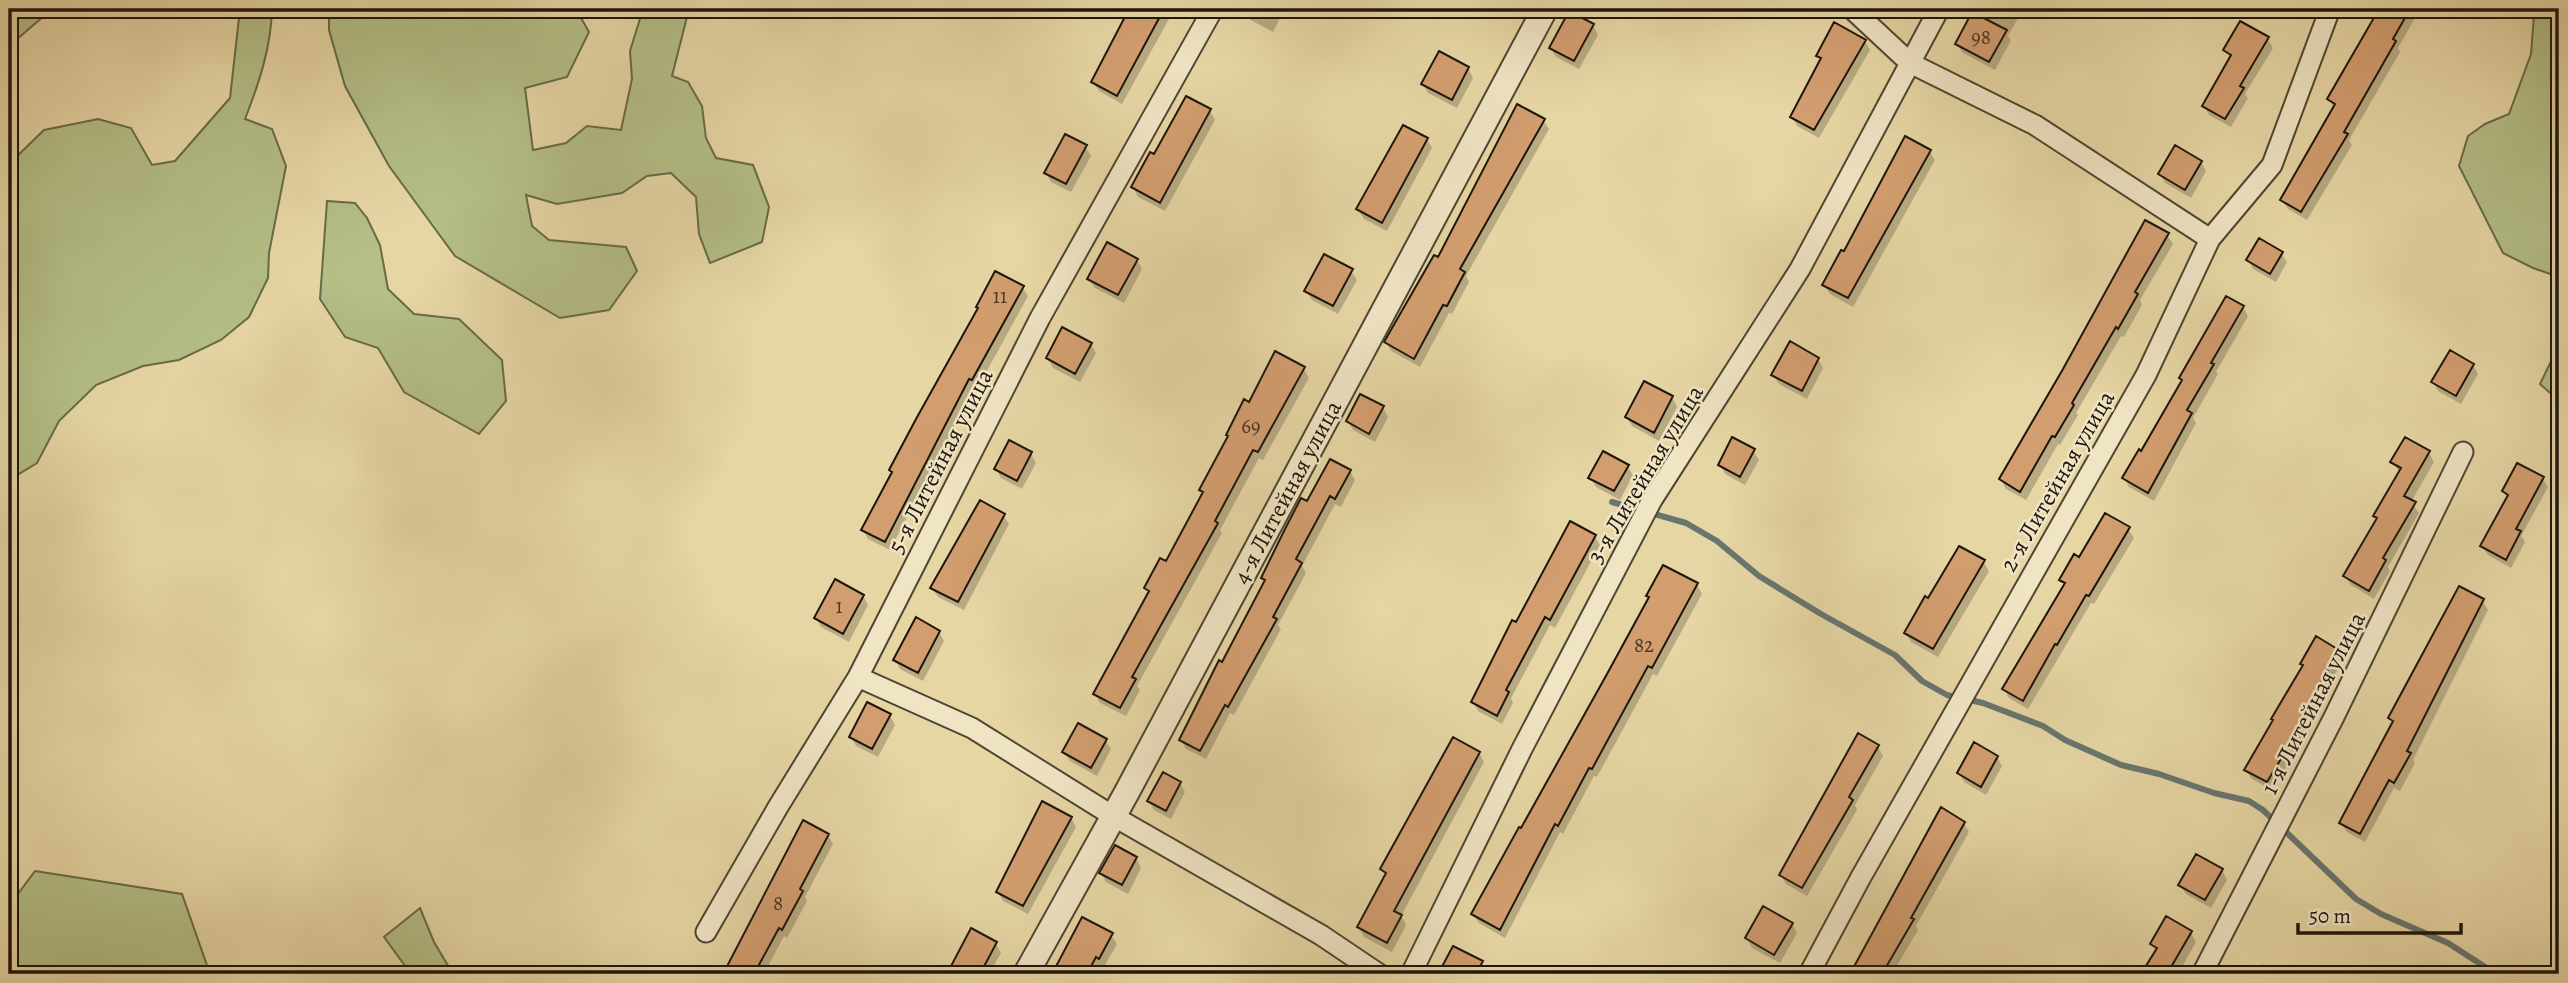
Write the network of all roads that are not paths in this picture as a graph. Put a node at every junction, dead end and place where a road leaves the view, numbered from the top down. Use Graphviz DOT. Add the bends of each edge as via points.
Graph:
graph roads {
  1 [pos="1213,9"];
  2 [pos="1545,9"];
  3 [pos="1852,9"];
  4 [pos="1939,9"];
  5 [pos="2330,9"];
  6 [pos="1910,63"];
  7 [pos="2210,239"];
  8 [pos="2463,452"];
  9 [pos="858,677"];
  10 [pos="1113,816"];
  11 [pos="706,932"];
  12 [pos="1026,974"];
  13 [pos="1378,974"];
  14 [pos="1411,974"];
  15 [pos="1809,974"];
  16 [pos="2202,974"];
  1 -- 9 [label="street, 5-я Литейная улица" via="1040,318"];
  2 -- 10 [label="street, 4-я Литейная улица"];
  3 -- 6 [label="street"];
  4 -- 6 [label="street, 3-я Литейная улица"];
  5 -- 7 [label="street, 2-я Литейная улица" via="2272,165"];
  6 -- 7 [label="street" via="2035,125"];
  6 -- 14 [label="street, 3-я Литейная улица" via="1800,269 1652,500"];
  7 -- 15 [label="street, 2-я Литейная улица" via="2146,376"];
  8 -- 16 [label="street, 1-я Литейная улица"];
  9 -- 10 [label="street" via="972,728"];
  9 -- 11 [label="street, 5-я Литейная улица"];
  10 -- 12 [label="street, 4-я Литейная улица"];
  10 -- 13 [label="street" via="1321,935"];
}
